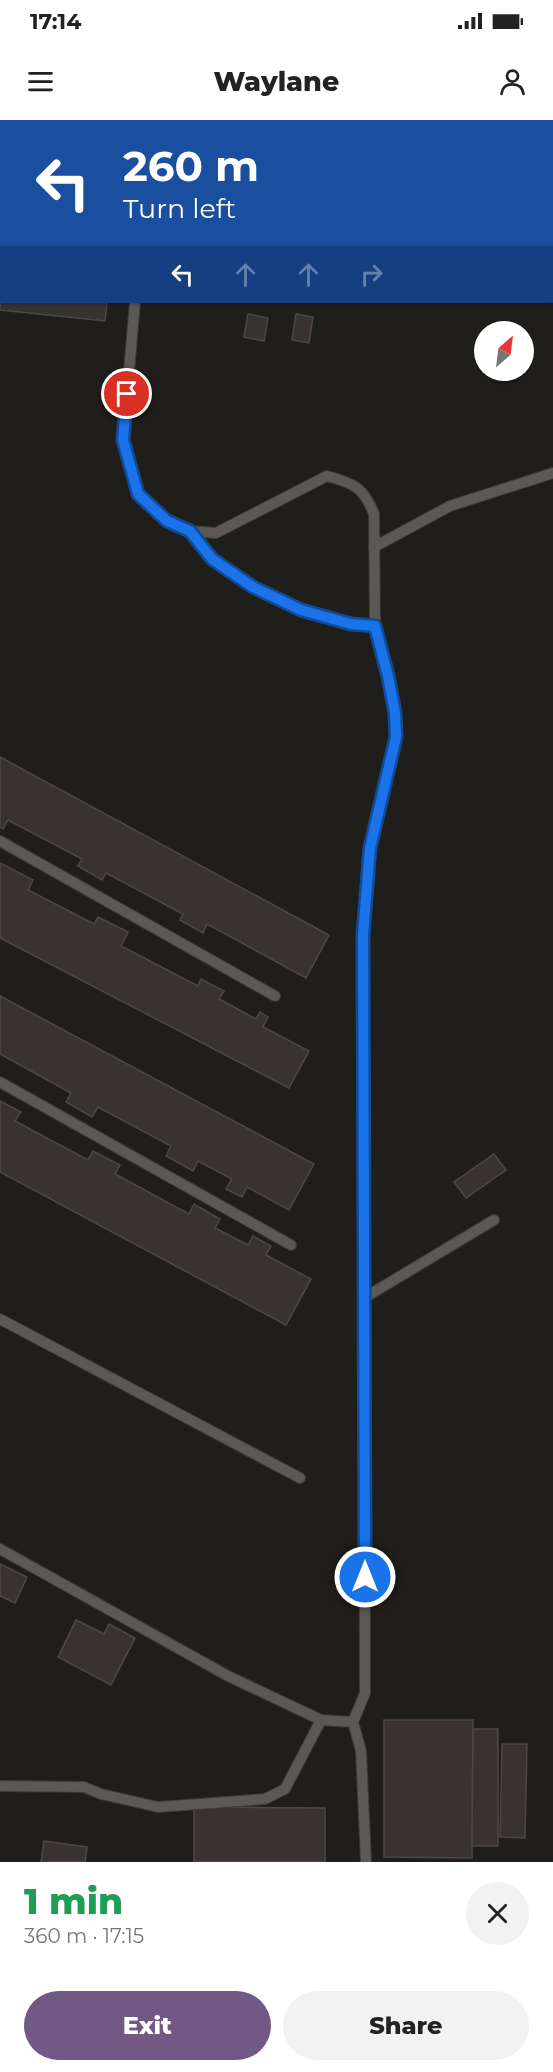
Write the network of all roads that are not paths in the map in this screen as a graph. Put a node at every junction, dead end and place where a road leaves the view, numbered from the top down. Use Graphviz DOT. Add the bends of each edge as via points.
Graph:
graph roads {
  1 [pos="135,303"];
  2 [pos="553,473"];
  3 [pos="190,531"];
  4 [pos="374,547"];
  5 [pos="375,626"];
  6 [pos="0,841"];
  7 [pos="275,996"];
  8 [pos="0,1082"];
  9 [pos="494,1220"];
  10 [pos="291,1245"];
  11 [pos="364,1298"];
  12 [pos="0,1319"];
  13 [pos="300,1478"];
  14 [pos="0,1549"];
  15 [pos="321,1720"];
  16 [pos="353,1722"];
  17 [pos="0,1786"];
  18 [pos="366,1862"];
  1 -- 3 [label="lane" via="123,440 138,494 167,521"];
  2 -- 4 [label="lane" via="450,506"];
  3 -- 4 [label="lane" via="216,533 327,476 357,487 368,498 374,514"];
  3 -- 5 [label="lane" via="212,559 253,587 301,610 351,624"];
  4 -- 5 [label="lane"];
  5 -- 11 [label="lane" via="388,676 396,737 370,848 363,935"];
  6 -- 7 [label="lane"];
  8 -- 10 [label="lane"];
  9 -- 11 [label="lane"];
  11 -- 16 [label="lane" via="365,1693"];
  12 -- 13 [label="lane"];
  14 -- 15 [label="lane" via="228,1676"];
  15 -- 16 [label="lane"];
  15 -- 17 [label="lane" via="285,1789 266,1799 158,1807 84,1788"];
  16 -- 18 [label="lane" via="361,1751"];
}
